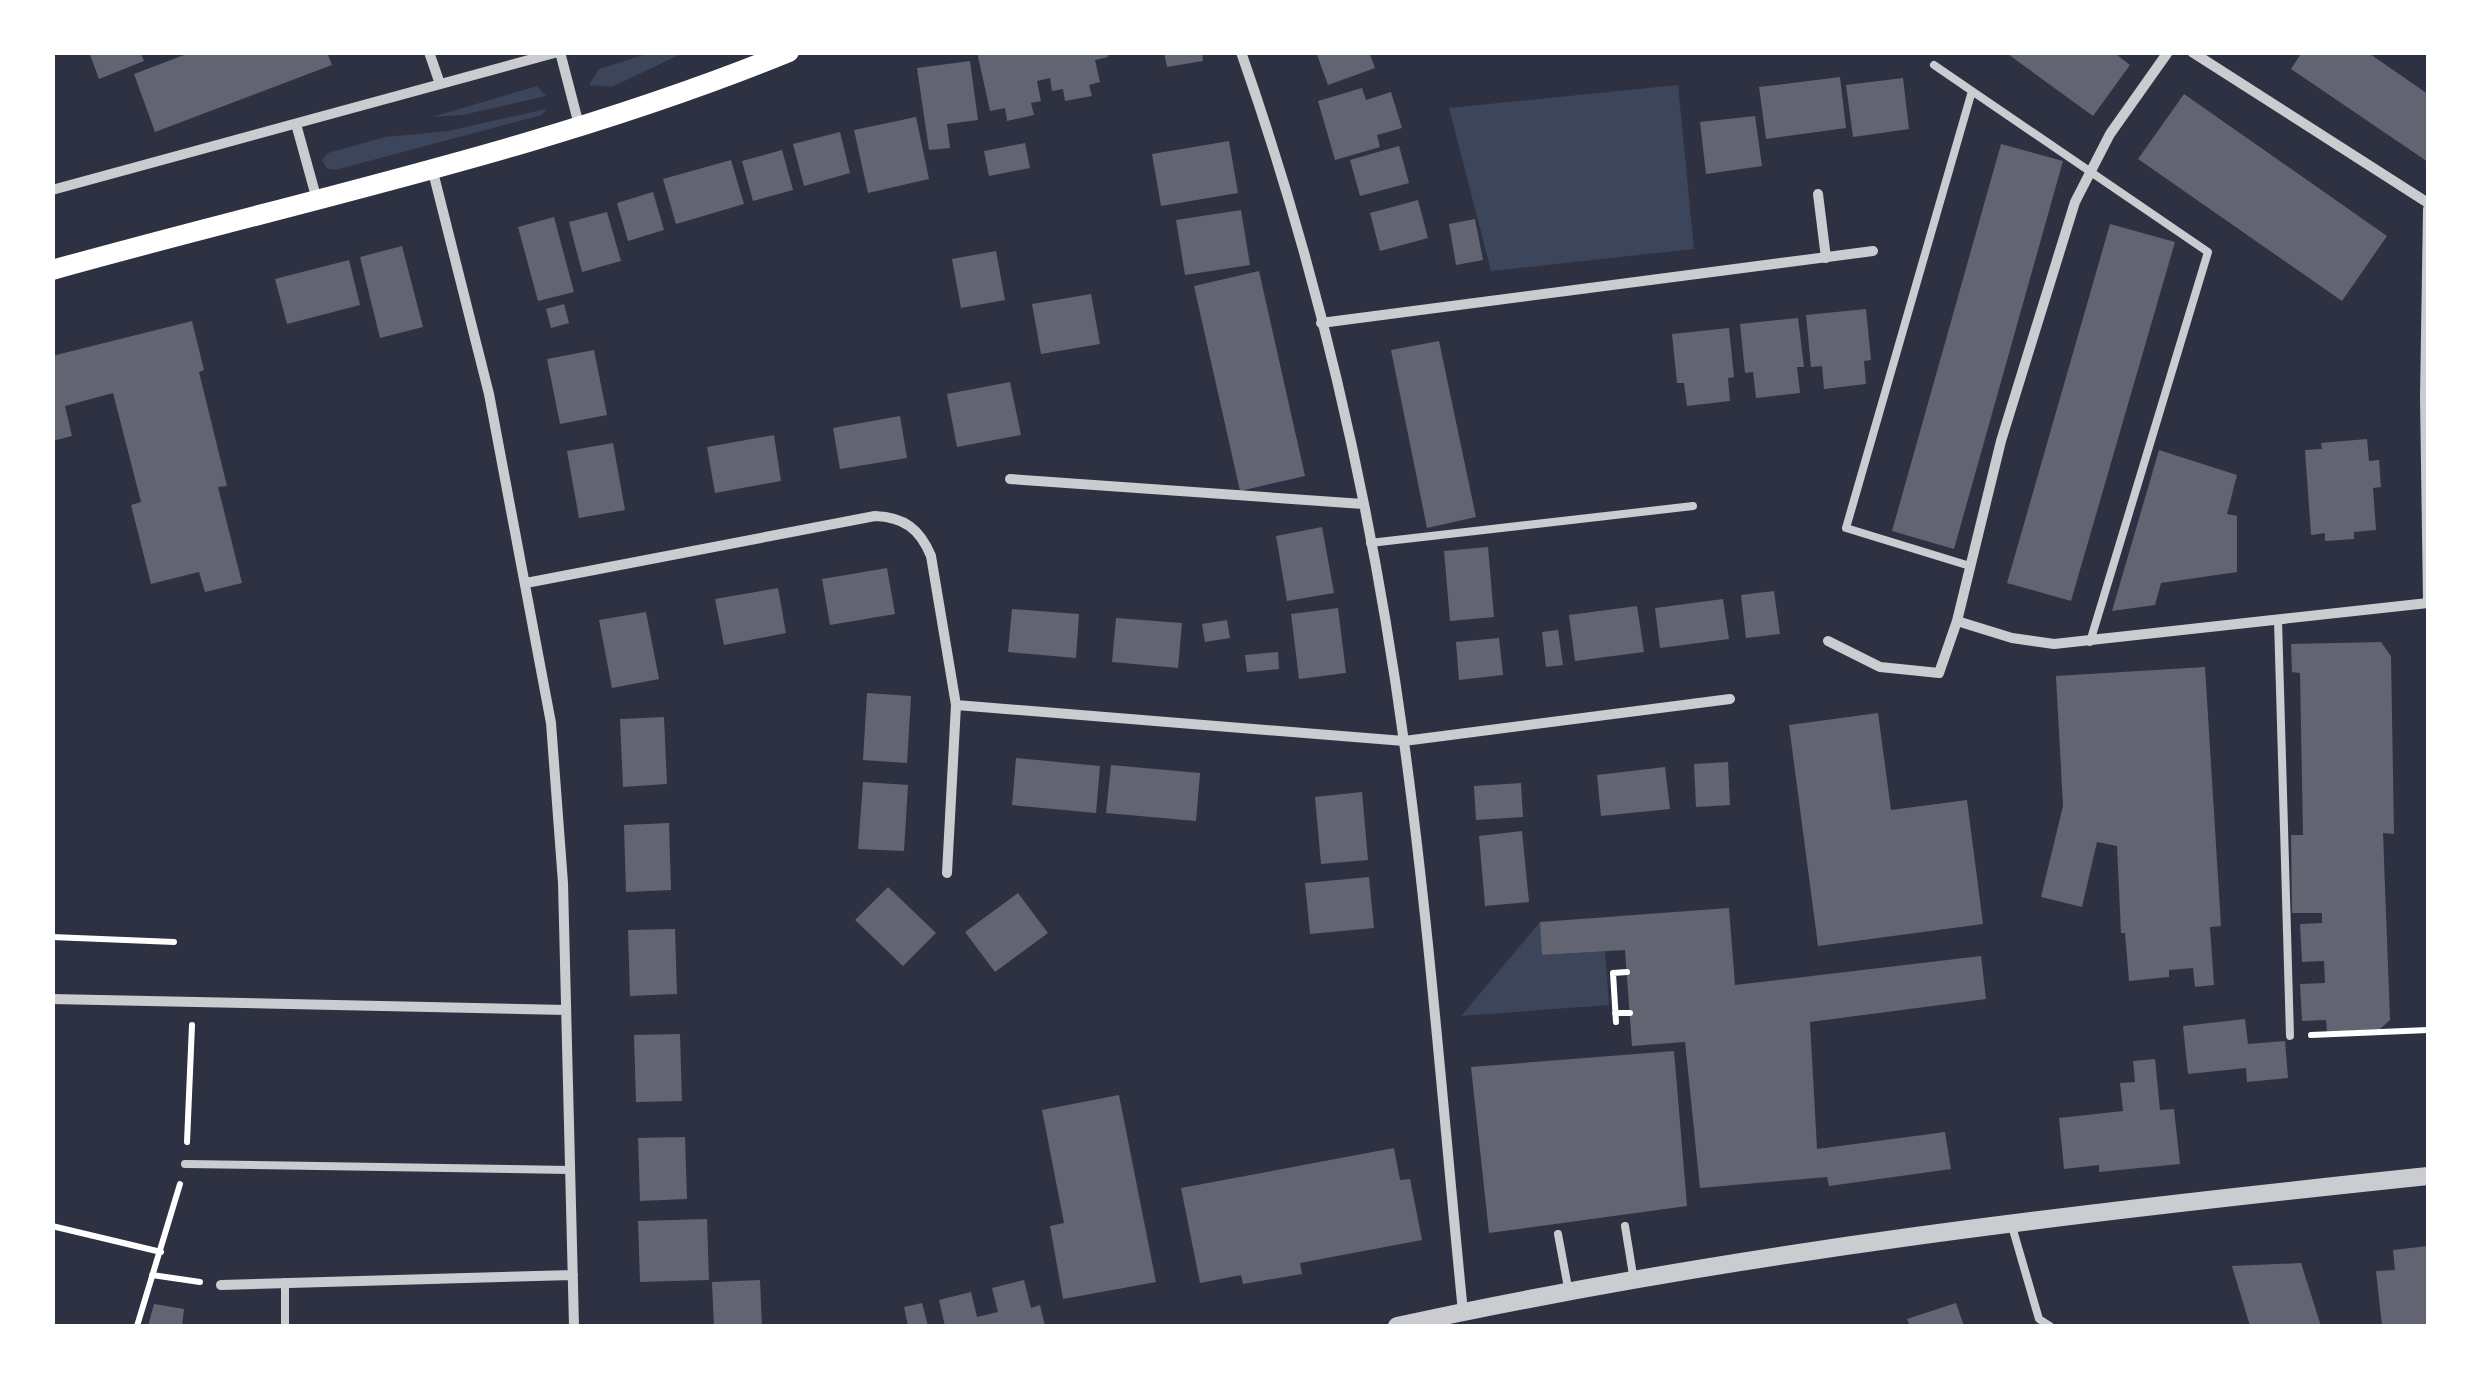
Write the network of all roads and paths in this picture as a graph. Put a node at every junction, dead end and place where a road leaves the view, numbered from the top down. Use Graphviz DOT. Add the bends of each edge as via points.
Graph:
graph roads {
  1 [pos="429,52"];
  2 [pos="559,52"];
  3 [pos="789,52"];
  4 [pos="1241,52"];
  5 [pos="2168,52"];
  6 [pos="2192,52"];
  7 [pos="1934,64"];
  8 [pos="440,84"];
  9 [pos="1972,90"];
  10 [pos="296,124"];
  11 [pos="579,125"];
  12 [pos="432,168"];
  13 [pos="2090,168"];
  14 [pos="52,190"];
  15 [pos="1818,194"];
  16 [pos="318,201"];
  17 [pos="2428,206"];
  18 [pos="1873,252"];
  19 [pos="1826,258"];
  20 [pos="52,270"];
  21 [pos="1321,323"];
  22 [pos="2427,411"];
  23 [pos="1010,479"];
  24 [pos="1363,504"];
  25 [pos="1693,506"];
  26 [pos="1370,543"];
  27 [pos="1970,566"];
  28 [pos="526,583"];
  29 [pos="2428,602"];
  30 [pos="2278,620"];
  31 [pos="1956,621"];
  32 [pos="1828,641"];
  33 [pos="2090,642"];
  34 [pos="1730,699"];
  35 [pos="956,705"];
  36 [pos="1404,741"];
  37 [pos="948,872"];
  38 [pos="53,936"];
  39 [pos="174,942"];
  40 [pos="1626,972"];
  41 [pos="52,999"];
  42 [pos="566,1010"];
  43 [pos="1630,1013"];
  44 [pos="2428,1030"];
  45 [pos="2290,1036"];
  46 [pos="184,1164"];
  47 [pos="570,1170"];
  48 [pos="2428,1176"];
  49 [pos="2011,1223"];
  50 [pos="52,1226"];
  51 [pos="1626,1226"];
  52 [pos="1558,1234"];
  53 [pos="161,1252"];
  54 [pos="573,1274"];
  55 [pos="152,1275"];
  56 [pos="285,1282"];
  57 [pos="1634,1282"];
  58 [pos="221,1284"];
  59 [pos="1569,1293"];
  60 [pos="1463,1312"];
  61 [pos="285,1326"];
  62 [pos="574,1326"];
  63 [pos="1397,1326"];
  64 [pos="2050,1326"];
  1 -- 8 [label="street"];
  2 -- 8 [label="street"];
  2 -- 11 [label="street"];
  3 -- 11 [label="main road"];
  4 -- 21 [label="street" via="1278,159"];
  5 -- 13 [label="street"];
  6 -- 17 [label="street"];
  7 -- 9 [label="lane"];
  8 -- 10 [label="street"];
  9 -- 13 [label="lane"];
  9 -- 27 [label="lane" via="1846,528"];
  10 -- 14 [label="street"];
  10 -- 16 [label="street"];
  11 -- 12 [label="main road"];
  12 -- 16 [label="main road"];
  12 -- 28 [label="street" via="476,335"];
  13 -- 27 [label="street" via="2058,252"];
  13 -- 33 [label="lane" via="2208,252"];
  15 -- 19 [label="street"];
  16 -- 20 [label="main road"];
  17 -- 22 [label="street"];
  18 -- 19 [label="street"];
  19 -- 21 [label="street"];
  21 -- 24 [label="street"];
  22 -- 29 [label="street"];
  23 -- 24 [label="street"];
  24 -- 26 [label="street"];
  25 -- 26 [label="lane"];
  26 -- 36 [label="street"];
  27 -- 31 [label="street"];
  28 -- 35 [label="street" via="893,516 924,538 931,556"];
  28 -- 42 [label="street" via="558,786"];
  29 -- 30 [label="street"];
  30 -- 33 [label="street"];
  30 -- 45 [label="lane"];
  31 -- 32 [label="street" via="1939,673 1880,667"];
  31 -- 33 [label="street" via="2032,641"];
  34 -- 36 [label="street"];
  35 -- 36 [label="street"];
  35 -- 37 [label="street"];
  36 -- 60 [label="street"];
  38 -- 39 [label="path"];
  40 -- 43 [label="path" via="1612,973 1615,1018"];
  41 -- 42 [label="street"];
  42 -- 47 [label="street"];
  44 -- 45 [label="path"];
  46 -- 47 [label="lane"];
  47 -- 54 [label="street"];
  48 -- 49 [label="street"];
  49 -- 57 [label="street"];
  49 -- 64 [label="lane" via="2039,1319"];
  50 -- 53 [label="path"];
  51 -- 57 [label="lane"];
  52 -- 59 [label="lane"];
  54 -- 56 [label="street"];
  54 -- 62 [label="street"];
  55 -- 58 [label="path"];
  56 -- 58 [label="street"];
  56 -- 61 [label="lane"];
  57 -- 59 [label="street"];
  59 -- 60 [label="street"];
  60 -- 63 [label="street"];
}
